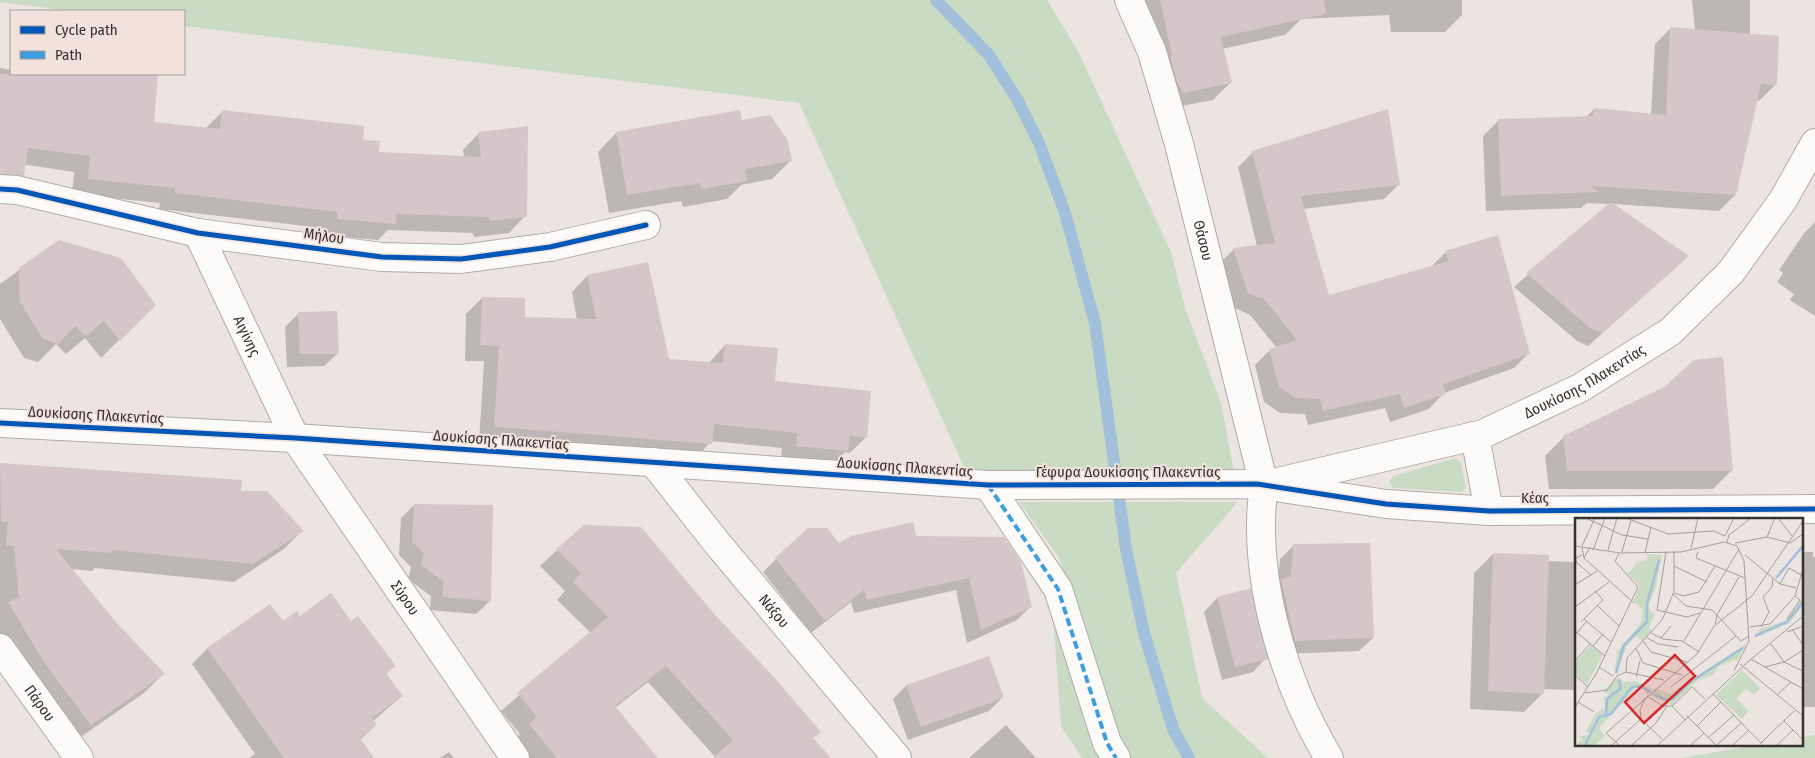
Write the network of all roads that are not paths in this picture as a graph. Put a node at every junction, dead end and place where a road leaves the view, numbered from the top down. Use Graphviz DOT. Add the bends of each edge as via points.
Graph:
graph roads {
  1 [pos="1129,0"];
  2 [pos="1815,143"];
  3 [pos="0,189"];
  4 [pos="646,225"];
  5 [pos="198,234"];
  6 [pos="0,423"];
  7 [pos="1475,436"];
  8 [pos="295,438"];
  9 [pos="653,462"];
  10 [pos="1260,484"];
  11 [pos="994,485"];
  12 [pos="1815,509"];
  13 [pos="1490,511"];
  14 [pos="0,648"];
  15 [pos="79,758"];
  16 [pos="515,758"];
  17 [pos="897,758"];
  18 [pos="1116,758"];
  19 [pos="1329,758"];
  1 -- 10 [label="street, Θάσου" via="1152,52 1177,136"];
  2 -- 7 [label="street, Δουκίσσης Πλακεντίας" via="1783,200 1732,272 1670,332 1580,388"];
  3 -- 5 [label="street, Μήλου" via="17,190"];
  4 -- 5 [label="street, Μήλου" via="550,247 461,259 382,257"];
  5 -- 8 [label="street, Αιγίνης"];
  6 -- 8 [label="street, Δουκίσσης Πλακεντίας"];
  7 -- 10 [label="street, Δουκίσσης Πλακεντίας"];
  7 -- 13 [label="street"];
  8 -- 9 [label="street, Δουκίσσης Πλακεντίας"];
  8 -- 16 [label="street, Σύρου"];
  9 -- 11 [label="street, Δουκίσσης Πλακεντίας"];
  9 -- 17 [label="street, Νάξου"];
  10 -- 11 [label="street, Γέφυρα Δουκίσσης Πλακεντίας"];
  10 -- 13 [label="street, Κέας" via="1386,504"];
  10 -- 19 [label="street, Θάσου" via="1260,539 1268,597 1284,657 1308,721"];
  11 -- 18 [label="street" via="1058,588 1107,743"];
  12 -- 13 [label="street, Κέας"];
  14 -- 15 [label="street, Πάρου"];
}
